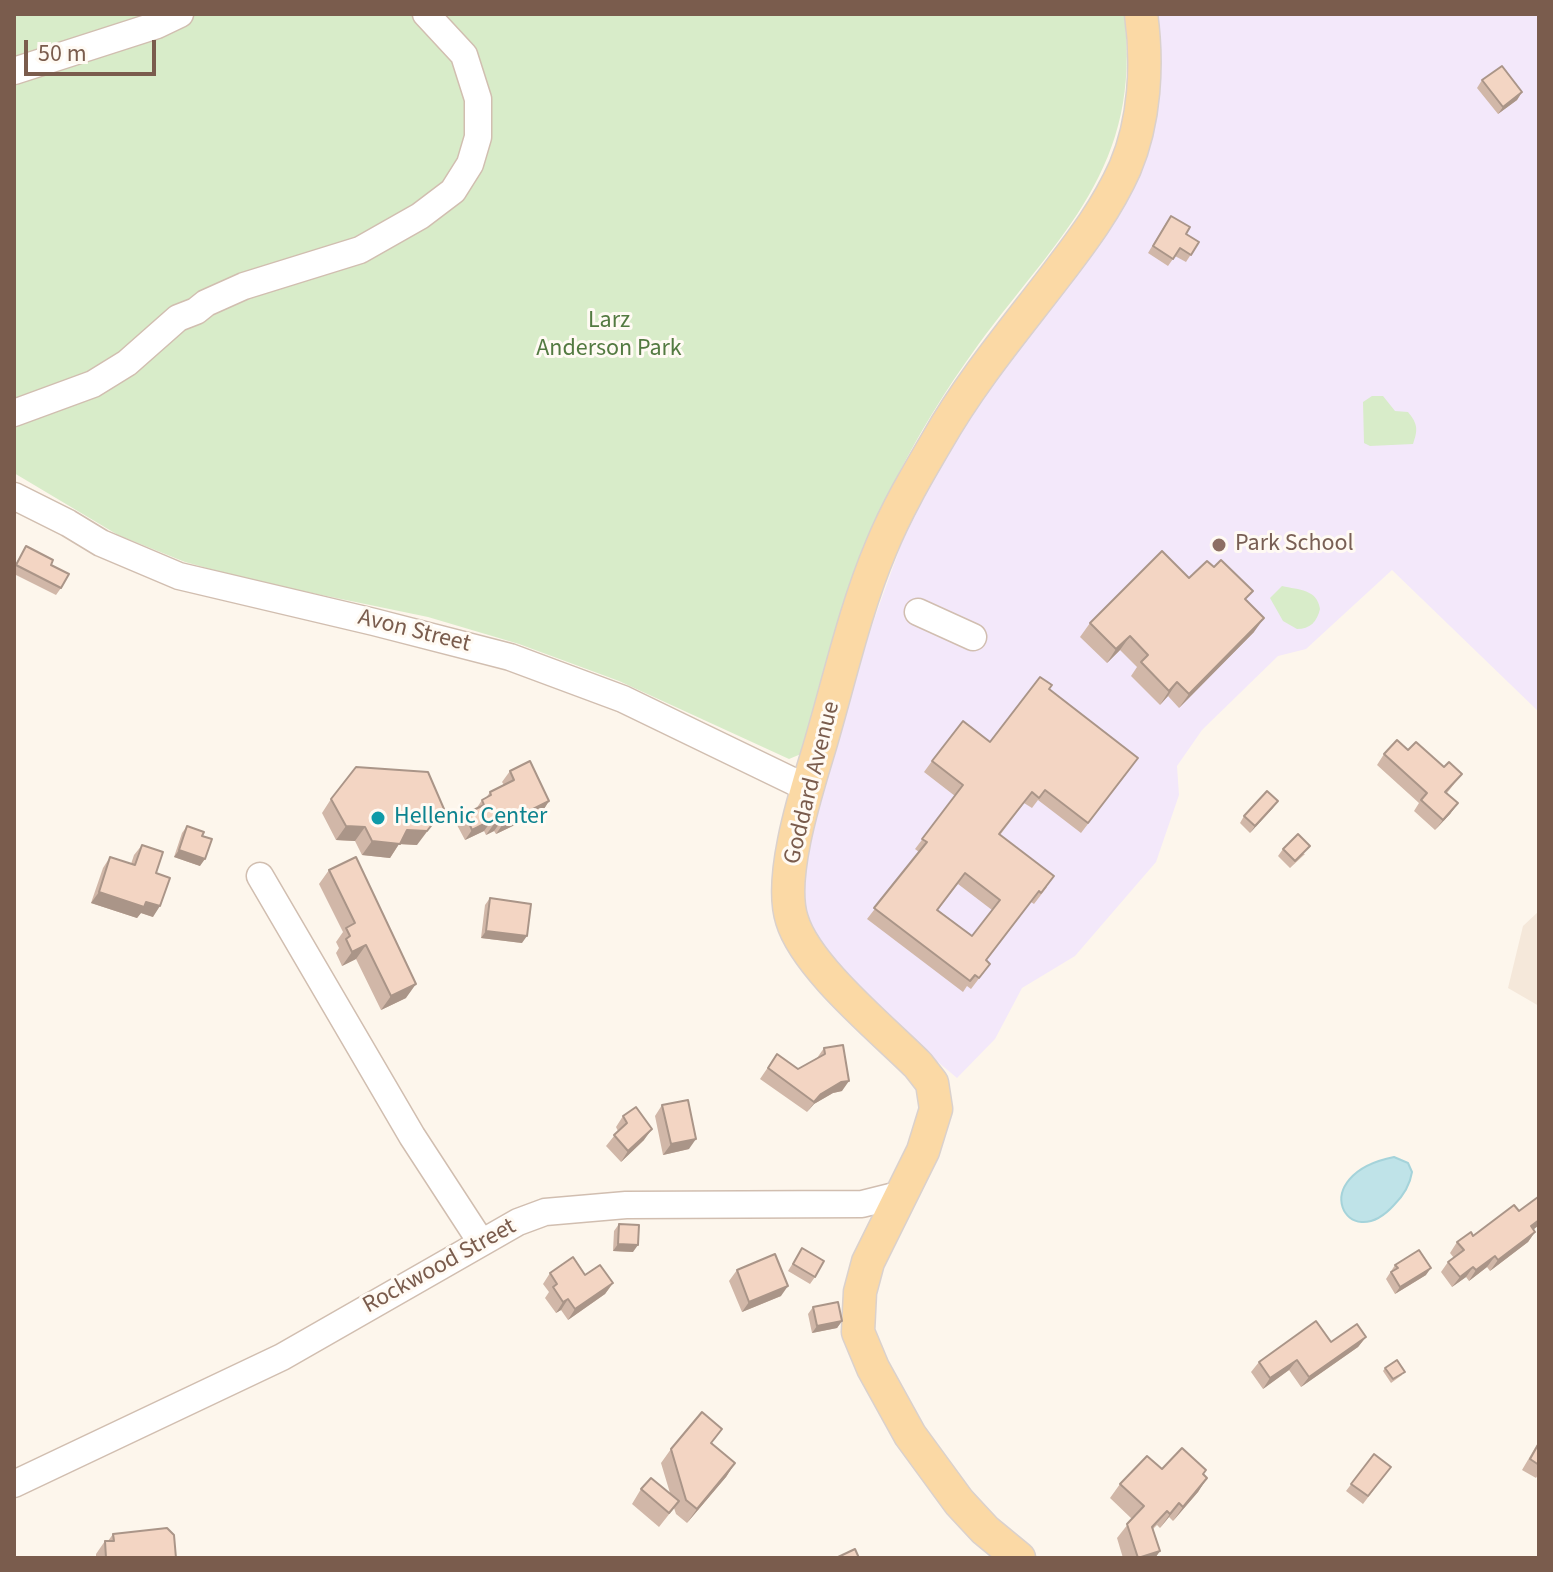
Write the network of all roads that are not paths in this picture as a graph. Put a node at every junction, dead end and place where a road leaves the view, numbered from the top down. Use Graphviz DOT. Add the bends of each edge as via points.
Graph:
graph roads {
  1 [pos="180,14"];
  2 [pos="426,14"];
  3 [pos="1141,14"];
  4 [pos="14,71"];
  5 [pos="14,413"];
  6 [pos="14,496"];
  7 [pos="918,612"];
  8 [pos="973,637"];
  9 [pos="807,788"];
  10 [pos="260,876"];
  11 [pos="902,1194"];
  12 [pos="481,1242"];
  13 [pos="14,1484"];
  14 [pos="1019,1558"];
  1 -- 4 [label="street"];
  2 -- 5 [label="street" via="464,55 478,99 478,137 470,164 453,191 360,250 206,303 178,318 127,363 93,384"];
  3 -- 9 [label="main road, Goddard Avenue" via="1142,105 1125,166 1101,216 964,397 881,546"];
  6 -- 9 [label="street, Avon Street" via="101,543 179,576 510,657 623,699"];
  7 -- 8 [label="street"];
  9 -- 11 [label="main road, Goddard Avenue" via="790,866 791,920 814,961 932,1083 936,1109"];
  10 -- 12 [label="street" via="412,1136"];
  11 -- 12 [label="street, Rockwood Street" via="862,1204 626,1205 545,1212"];
  11 -- 14 [label="main road, Goddard Avenue" via="868,1262 858,1332 910,1435 959,1502"];
  12 -- 13 [label="street, Rockwood Street" via="282,1357"];
}
